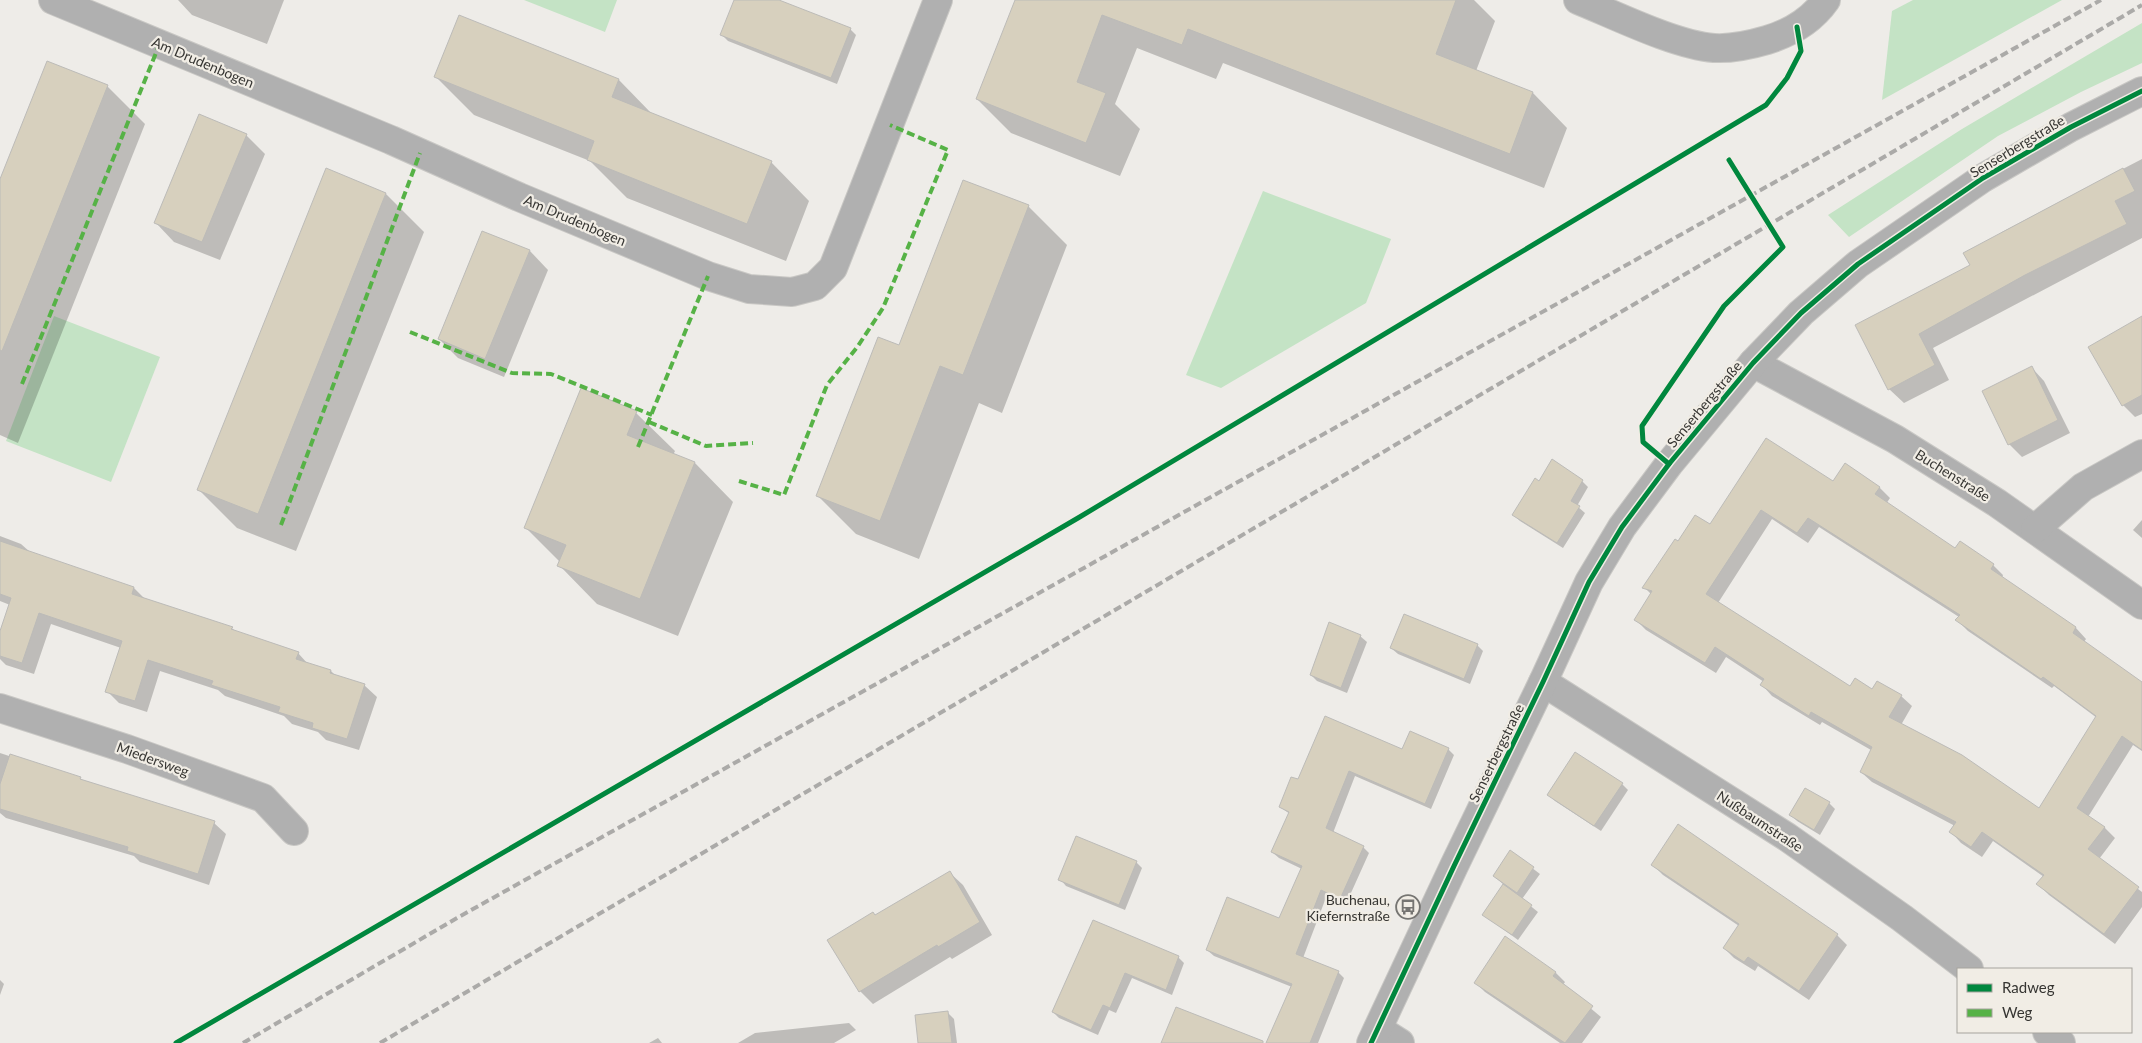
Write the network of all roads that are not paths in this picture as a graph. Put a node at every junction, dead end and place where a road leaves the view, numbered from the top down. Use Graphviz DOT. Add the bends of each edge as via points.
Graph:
graph roads {
  1 [pos="53,0"];
  2 [pos="938,0"];
  3 [pos="1578,0"];
  4 [pos="1826,0"];
  5 [pos="2142,91"];
  6 [pos="1753,363"];
  7 [pos="2142,454"];
  8 [pos="2035,529"];
  9 [pos="2142,605"];
  10 [pos="1543,682"];
  11 [pos="0,708"];
  12 [pos="294,831"];
  13 [pos="1968,968"];
  14 [pos="2048,1033"];
  15 [pos="1374,1036"];
  16 [pos="1400,1043"];
  17 [pos="2061,1043"];
  1 -- 2 [label="street, Am Drudenbogen" via="708,276 749,289 792,292 815,286 833,268"];
  3 -- 4 [label="street" via="1682,41 1714,48 1745,46 1777,37 1797,28"];
  5 -- 6 [label="street, Senserbergstraße" via="1983,178 1871,255 1801,313"];
  6 -- 8 [label="street, Buchenstraße" via="1895,439"];
  6 -- 10 [label="street, Senserbergstraße" via="1622,527 1589,582"];
  7 -- 8 [label="street" via="2083,487"];
  8 -- 9 [label="street, Buchenstraße"];
  10 -- 13 [label="street, Nußbaumstraße" via="1787,837"];
  10 -- 15 [label="street, Senserbergstraße"];
  11 -- 12 [label="street, Miedersweg" via="263,798"];
  14 -- 17 [label="street"];
  15 -- 16 [label="street"];
}
